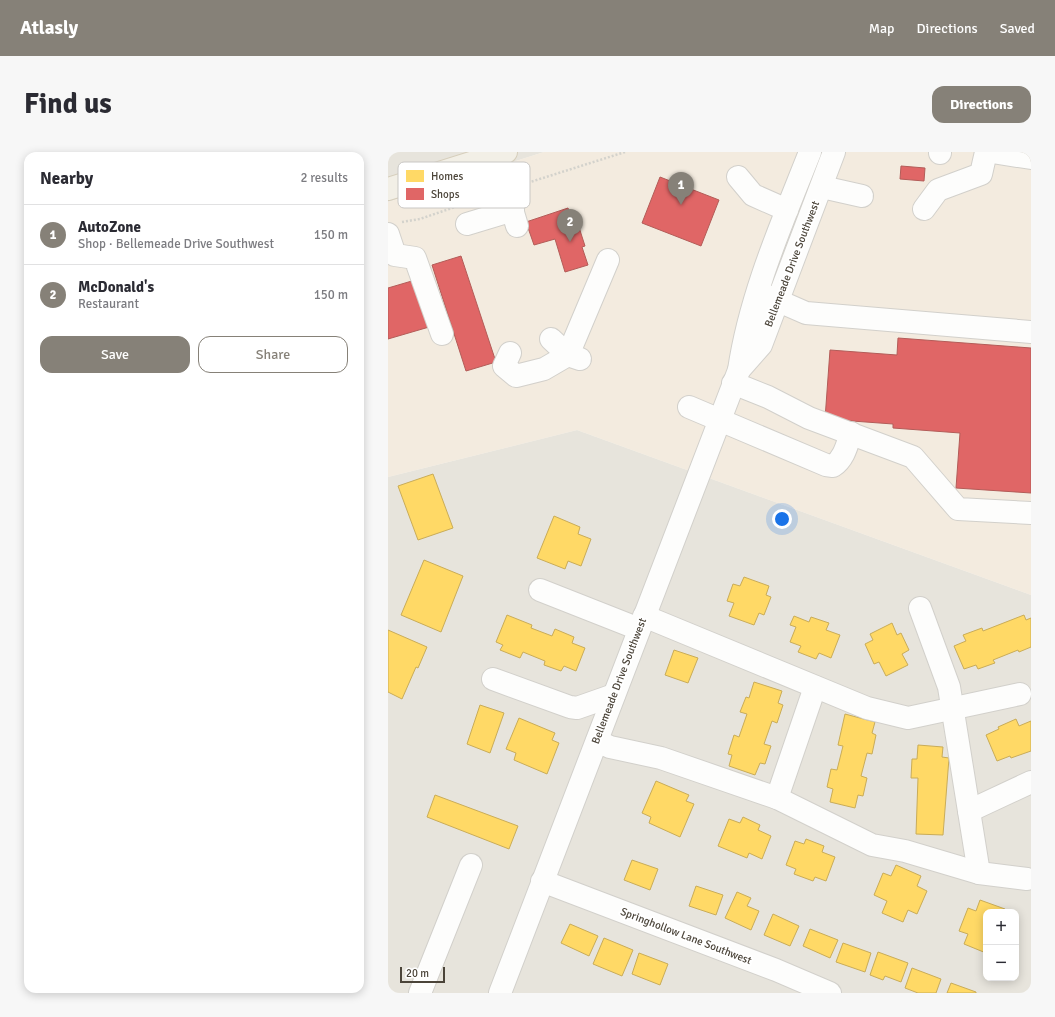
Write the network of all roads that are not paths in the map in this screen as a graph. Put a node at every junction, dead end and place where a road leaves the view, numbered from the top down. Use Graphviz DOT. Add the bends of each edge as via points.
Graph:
graph roads {
  1 [pos="810,152"];
  2 [pos="834,152"];
  3 [pos="986,152"];
  4 [pos="992,152"];
  5 [pos="501,154"];
  6 [pos="1031,158"];
  7 [pos="475,162"];
  8 [pos="738,177"];
  9 [pos="398,186"];
  10 [pos="822,187"];
  11 [pos="388,189"];
  12 [pos="862,196"];
  13 [pos="513,208"];
  14 [pos="924,209"];
  15 [pos="787,210"];
  16 [pos="468,224"];
  17 [pos="388,234"];
  18 [pos="608,260"];
  19 [pos="758,292"];
  20 [pos="779,301"];
  21 [pos="1031,332"];
  22 [pos="442,334"];
  23 [pos="551,339"];
  24 [pos="510,353"];
  25 [pos="575,357"];
  26 [pos="736,377"];
  27 [pos="689,407"];
  28 [pos="720,420"];
  29 [pos="851,434"];
  30 [pos="1031,513"];
  31 [pos="540,590"];
  32 [pos="920,608"];
  33 [pos="642,623"];
  34 [pos="493,679"];
  35 [pos="815,687"];
  36 [pos="1020,694"];
  37 [pos="614,695"];
  38 [pos="952,709"];
  39 [pos="597,742"];
  40 [pos="1031,782"];
  41 [pos="777,798"];
  42 [pos="969,811"];
  43 [pos="471,865"];
  44 [pos="979,873"];
  45 [pos="1027,878"];
  46 [pos="542,881"];
  47 [pos="420,993"];
  48 [pos="500,993"];
  49 [pos="830,993"];
  1 -- 15 [label="street, Bellemeade Drive Southwest"];
  2 -- 10 [label="street, Bellemeade Drive Southwest"];
  3 -- 14 [label="street" via="981,174 938,190"];
  4 -- 6 [label="street"];
  5 -- 7 [label="main road"];
  8 -- 15 [label="street" via="753,195"];
  9 -- 11 [label="main road"];
  10 -- 12 [label="street"];
  10 -- 20 [label="street, Bellemeade Drive Southwest"];
  13 -- 16 [label="street" via="515,218"];
  15 -- 19 [label="street, Bellemeade Drive Southwest"];
  17 -- 22 [label="street" via="395,255 415,258"];
  18 -- 25 [label="street"];
  19 -- 20 [label="street"];
  19 -- 26 [label="street, Bellemeade Drive Southwest" via="744,338"];
  20 -- 21 [label="street" via="806,313"];
  20 -- 26 [label="street, Bellemeade Drive Southwest" via="761,345"];
  23 -- 25 [label="street"];
  24 -- 25 [label="street" via="504,366 516,376"];
  26 -- 28 [label="street, Bellemeade Drive Southwest"];
  26 -- 29 [label="street" via="809,418"];
  27 -- 28 [label="street"];
  28 -- 29 [label="street" via="833,466 839,463"];
  28 -- 33 [label="street, Bellemeade Drive Southwest"];
  29 -- 30 [label="street" via="913,457 958,509"];
  31 -- 33 [label="street"];
  32 -- 38 [label="street" via="949,687"];
  33 -- 35 [label="street"];
  33 -- 37 [label="street, Bellemeade Drive Southwest"];
  34 -- 37 [label="street" via="577,708"];
  35 -- 38 [label="street" via="867,708 908,718"];
  35 -- 41 [label="street"];
  36 -- 38 [label="street"];
  37 -- 39 [label="street, Bellemeade Drive Southwest"];
  38 -- 42 [label="street"];
  39 -- 41 [label="street" via="661,758"];
  39 -- 46 [label="street, Bellemeade Drive Southwest"];
  40 -- 42 [label="street"];
  41 -- 44 [label="street" via="872,845 905,851"];
  42 -- 44 [label="street"];
  43 -- 47 [label="street"];
  44 -- 45 [label="street"];
  46 -- 48 [label="street, Bellemeade Drive Southwest"];
  46 -- 49 [label="street, Springhollow Lane Southwest"];
}
